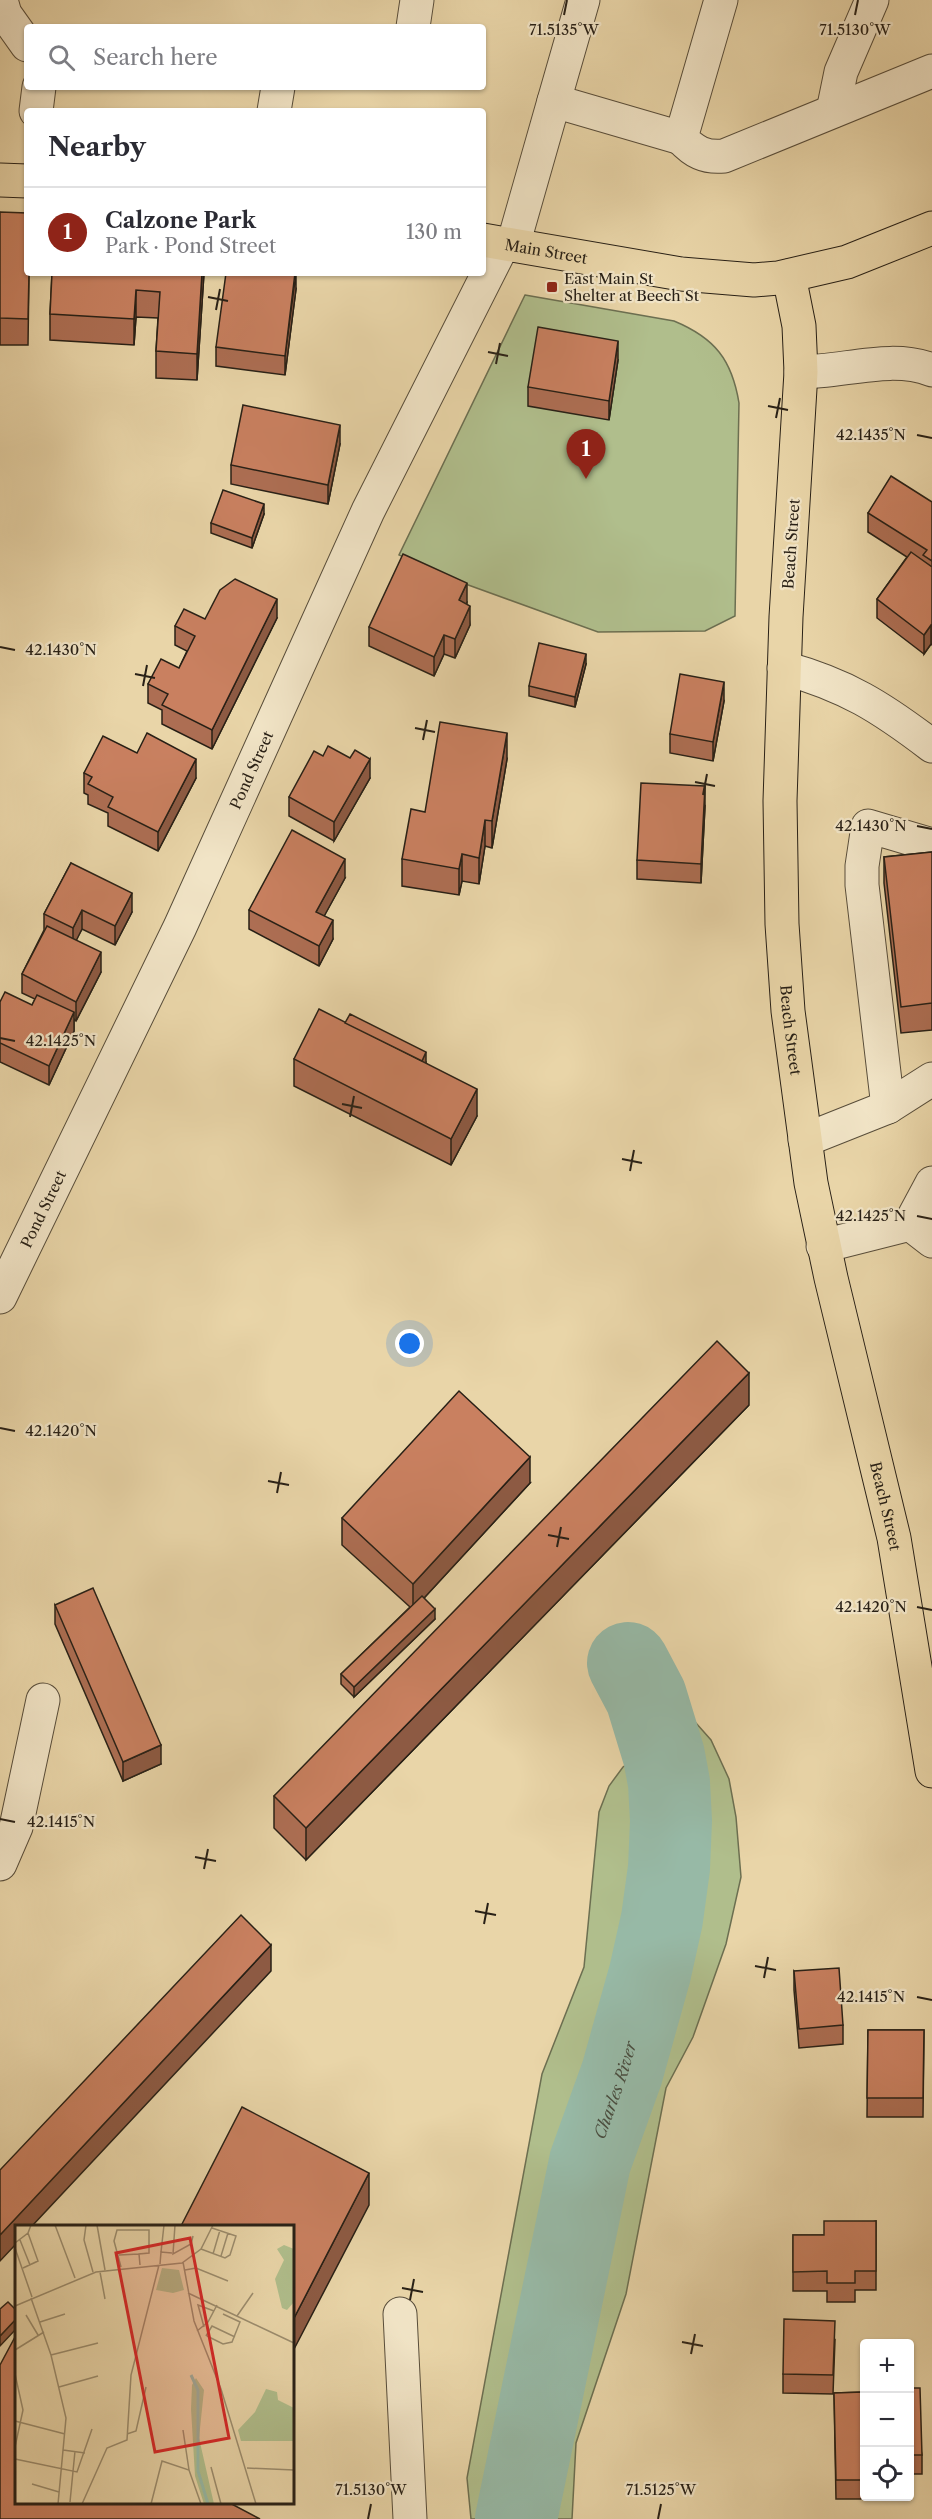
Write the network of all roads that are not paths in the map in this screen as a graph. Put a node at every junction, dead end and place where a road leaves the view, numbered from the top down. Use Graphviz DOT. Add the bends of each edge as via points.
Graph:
graph roads {
  1 [pos="1,0"];
  2 [pos="417,0"];
  3 [pos="583,0"];
  4 [pos="721,0"];
  5 [pos="872,0"];
  6 [pos="413,24"];
  7 [pos="24,38"];
  8 [pos="932,71"];
  9 [pos="39,90"];
  10 [pos="278,90"];
  11 [pos="554,100"];
  12 [pos="36,108"];
  13 [pos="274,108"];
  14 [pos="833,111"];
  15 [pos="681,138"];
  16 [pos="0,180"];
  17 [pos="24,182"];
  18 [pos="932,228"];
  19 [pos="500,243"];
  20 [pos="486,271"];
  21 [pos="484,276"];
  22 [pos="789,276"];
  23 [pos="932,370"];
  24 [pos="801,372"];
  25 [pos="784,668"];
  26 [pos="932,746"];
  27 [pos="932,845"];
  28 [pos="932,1079"];
  29 [pos="888,1107"];
  30 [pos="805,1140"];
  31 [pos="932,1183"];
  32 [pos="921,1233"];
  33 [pos="824,1246"];
  34 [pos="0,1297"];
  35 [pos="44,1700"];
  36 [pos="932,1772"];
  37 [pos="0,1864"];
  38 [pos="399,2314"];
  39 [pos="410,2519"];
  1 -- 7 [label="street" via="5,14"];
  2 -- 6 [label="street"];
  3 -- 11 [label="street, Pond Street"];
  4 -- 15 [label="street"];
  5 -- 14 [label="street" via="841,72"];
  8 -- 14 [label="street"];
  9 -- 12 [label="street"];
  10 -- 13 [label="street"];
  11 -- 15 [label="street"];
  11 -- 19 [label="street, Pond Street"];
  14 -- 15 [label="street" via="724,156 705,156"];
  16 -- 17 [label="main road"];
  18 -- 22 [label="main road, Main Street" via="857,259"];
  19 -- 20 [label="street, Pond Street"];
  19 -- 22 [label="main road, Main Street" via="711,278 754,280"];
  21 -- 34 [label="street, Pond Street" via="368,511 180,927"];
  22 -- 24 [label="main road, Beach Street" via="800,339"];
  23 -- 24 [label="street" via="911,364 889,364"];
  24 -- 25 [label="main road, Beach Street"];
  25 -- 26 [label="street" via="852,691"];
  25 -- 30 [label="main road, Beach Street" via="782,924"];
  27 -- 29 [label="street" via="868,826 862,885"];
  28 -- 29 [label="street"];
  29 -- 30 [label="street"];
  30 -- 33 [label="main road, Beach Street"];
  31 -- 32 [label="street"];
  32 -- 33 [label="street"];
  33 -- 36 [label="main road, Beach Street" via="894,1538"];
  35 -- 37 [label="street" via="16,1827"];
  38 -- 39 [label="street"];
}
